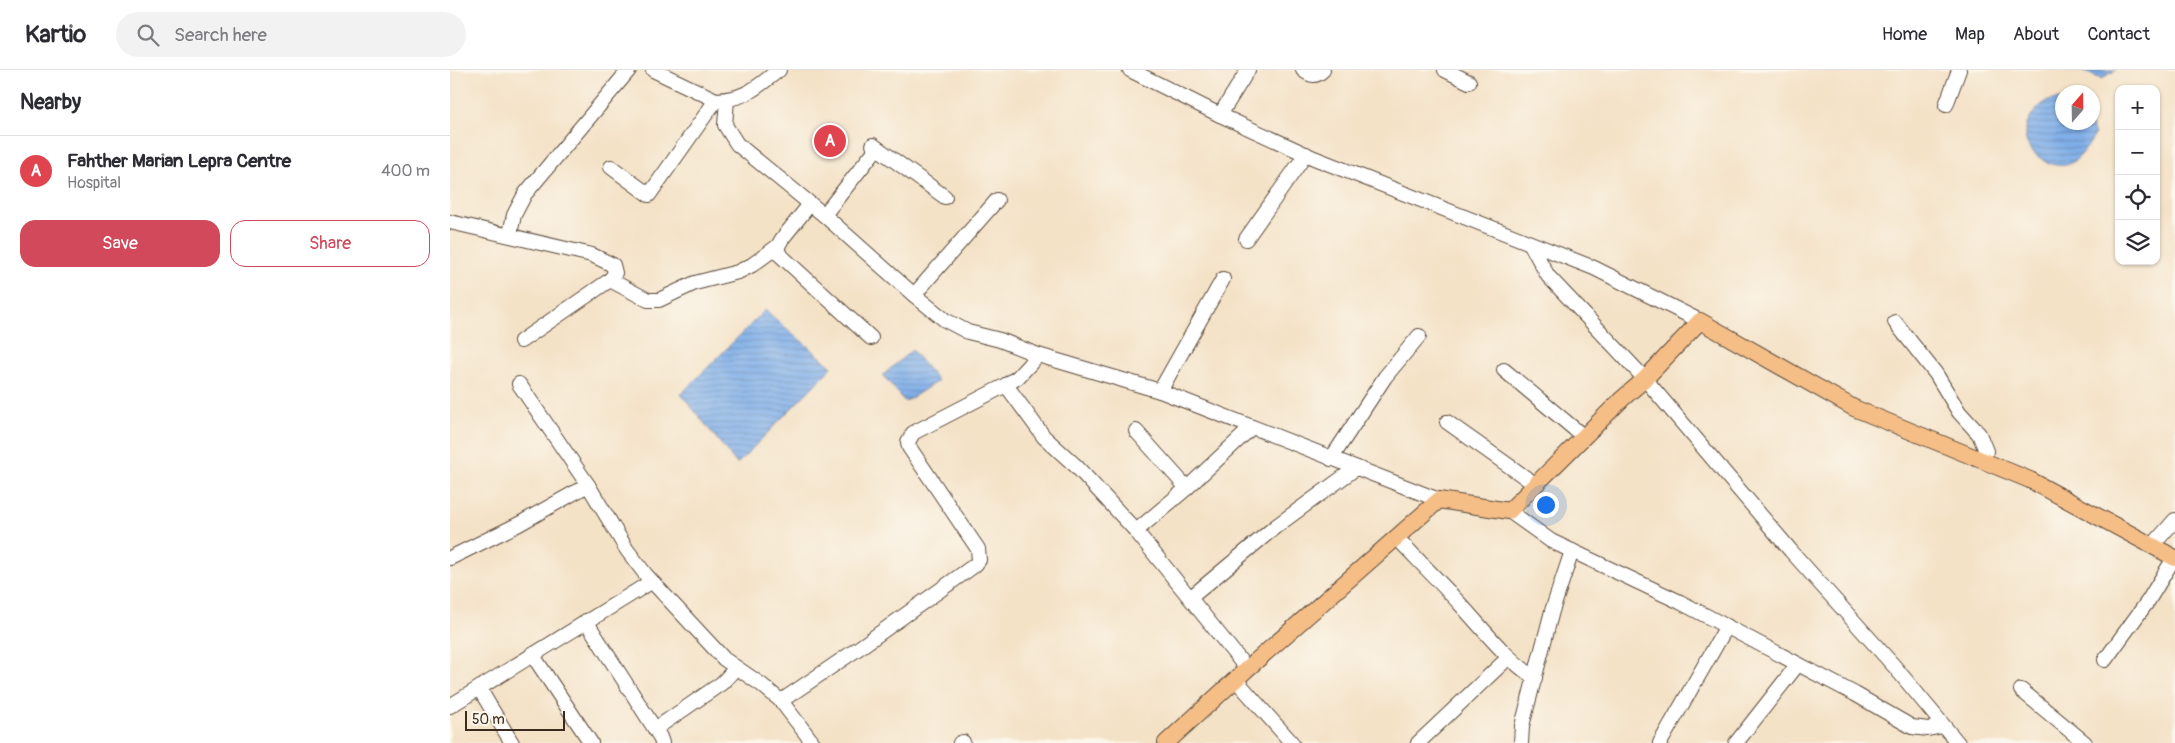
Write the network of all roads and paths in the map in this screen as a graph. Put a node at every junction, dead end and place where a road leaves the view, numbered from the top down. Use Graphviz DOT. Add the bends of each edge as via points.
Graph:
graph roads {
  1 [pos="628,70"];
  2 [pos="653,70"];
  3 [pos="779,70"];
  4 [pos="1130,70"];
  5 [pos="1248,70"];
  6 [pos="1303,70"];
  7 [pos="1323,70"];
  8 [pos="1445,70"];
  9 [pos="1959,70"];
  10 [pos="1469,82"];
  11 [pos="722,100"];
  12 [pos="1946,105"];
  13 [pos="1220,115"];
  14 [pos="1306,154"];
  15 [pos="610,167"];
  16 [pos="945,197"];
  17 [pos="997,200"];
  18 [pos="810,204"];
  19 [pos="824,215"];
  20 [pos="450,222"];
  21 [pos="510,234"];
  22 [pos="1246,239"];
  23 [pos="1530,242"];
  24 [pos="778,246"];
  25 [pos="1223,279"];
  26 [pos="610,280"];
  27 [pos="914,295"];
  28 [pos="1700,321"];
  29 [pos="1896,322"];
  30 [pos="1419,336"];
  31 [pos="872,338"];
  32 [pos="521,341"];
  33 [pos="1038,355"];
  34 [pos="1504,370"];
  35 [pos="1645,379"];
  36 [pos="519,384"];
  37 [pos="1006,385"];
  38 [pos="1160,391"];
  39 [pos="1447,422"];
  40 [pos="1251,428"];
  41 [pos="1136,431"];
  42 [pos="1584,437"];
  43 [pos="1331,459"];
  44 [pos="1983,461"];
  45 [pos="1356,468"];
  46 [pos="588,485"];
  47 [pos="1536,485"];
  48 [pos="1187,488"];
  49 [pos="1439,500"];
  50 [pos="1509,512"];
  51 [pos="2175,520"];
  52 [pos="1136,531"];
  53 [pos="1397,538"];
  54 [pos="2152,546"];
  55 [pos="1572,551"];
  56 [pos="450,558"];
  57 [pos="2175,558"];
  58 [pos="651,582"];
  59 [pos="1190,598"];
  60 [pos="586,622"];
  61 [pos="1726,626"];
  62 [pos="532,654"];
  63 [pos="1508,658"];
  64 [pos="2105,660"];
  65 [pos="1798,664"];
  66 [pos="736,668"];
  67 [pos="1241,675"];
  68 [pos="1535,678"];
  69 [pos="479,688"];
  70 [pos="2021,690"];
  71 [pos="781,702"];
  72 [pos="450,706"];
  73 [pos="1943,726"];
  74 [pos="655,729"];
  75 [pos="2078,741"];
  76 [pos="512,743"];
  77 [pos="591,743"];
  78 [pos="662,743"];
  79 [pos="813,743"];
  80 [pos="1166,743"];
  81 [pos="1292,743"];
  82 [pos="1418,743"];
  83 [pos="1521,743"];
  84 [pos="1660,743"];
  85 [pos="1736,743"];
  86 [pos="1958,743"];
  1 -- 21 [label="street" via="525,194 514,215"];
  2 -- 11 [label="street"];
  3 -- 11 [label="street" via="753,92"];
  4 -- 13 [label="street"];
  5 -- 13 [label="street"];
  6 -- 7 [label="street" via="1314,75"];
  8 -- 10 [label="street"];
  9 -- 12 [label="street"];
  11 -- 15 [label="street" via="649,196"];
  11 -- 18 [label="street" via="725,125 737,144"];
  13 -- 14 [label="street"];
  14 -- 22 [label="street"];
  14 -- 23 [label="street"];
  16 -- 19 [label="street" via="875,147"];
  17 -- 27 [label="street"];
  18 -- 19 [label="street"];
  18 -- 24 [label="street"];
  19 -- 27 [label="street"];
  20 -- 21 [label="street"];
  21 -- 26 [label="street" via="603,259 613,265 614,273"];
  23 -- 28 [label="street" via="1594,268"];
  23 -- 35 [label="street" via="1548,276"];
  24 -- 26 [label="street" via="738,272 695,283 659,300 648,300"];
  24 -- 31 [label="street" via="782,258"];
  25 -- 38 [label="street"];
  26 -- 32 [label="street"];
  27 -- 33 [label="street" via="945,320 968,332"];
  28 -- 35 [label="main road"];
  28 -- 44 [label="main road" via="1854,408"];
  29 -- 44 [label="street" via="1978,434 1986,451"];
  30 -- 43 [label="street" via="1385,377"];
  33 -- 37 [label="street"];
  33 -- 38 [label="street"];
  34 -- 42 [label="street"];
  35 -- 42 [label="main road"];
  35 -- 73 [label="street"];
  36 -- 46 [label="street"];
  37 -- 52 [label="street" via="1044,437 1077,467"];
  37 -- 71 [label="street" via="913,434 908,442 978,549 979,560"];
  38 -- 40 [label="street"];
  39 -- 47 [label="street"];
  40 -- 43 [label="street"];
  40 -- 48 [label="street"];
  41 -- 48 [label="street"];
  42 -- 47 [label="main road"];
  43 -- 45 [label="street"];
  44 -- 54 [label="main road" via="2030,480"];
  45 -- 49 [label="street"];
  45 -- 59 [label="street" via="1275,527"];
  46 -- 56 [label="street"];
  46 -- 58 [label="street" via="627,550"];
  47 -- 50 [label="main road"];
  48 -- 52 [label="street"];
  49 -- 50 [label="main road"];
  49 -- 53 [label="main road"];
  50 -- 55 [label="street" via="1551,541"];
  51 -- 54 [label="street"];
  52 -- 59 [label="street"];
  53 -- 63 [label="street"];
  53 -- 67 [label="main road"];
  54 -- 57 [label="main road"];
  55 -- 61 [label="street"];
  55 -- 68 [label="street"];
  57 -- 64 [label="street"];
  58 -- 60 [label="street"];
  58 -- 66 [label="street"];
  59 -- 67 [label="street"];
  60 -- 62 [label="street"];
  60 -- 74 [label="street"];
  61 -- 65 [label="street"];
  61 -- 84 [label="street"];
  62 -- 69 [label="street"];
  62 -- 77 [label="street"];
  63 -- 68 [label="street"];
  63 -- 82 [label="street"];
  65 -- 73 [label="street" via="1912,727 1928,729"];
  65 -- 85 [label="street"];
  66 -- 71 [label="street"];
  66 -- 74 [label="street" via="722,682"];
  67 -- 80 [label="main road"];
  67 -- 81 [label="street"];
  68 -- 83 [label="street" via="1522,726"];
  69 -- 72 [label="street"];
  69 -- 76 [label="street"];
  70 -- 75 [label="street"];
  71 -- 79 [label="street"];
  73 -- 86 [label="street"];
  74 -- 78 [label="street"];
}
